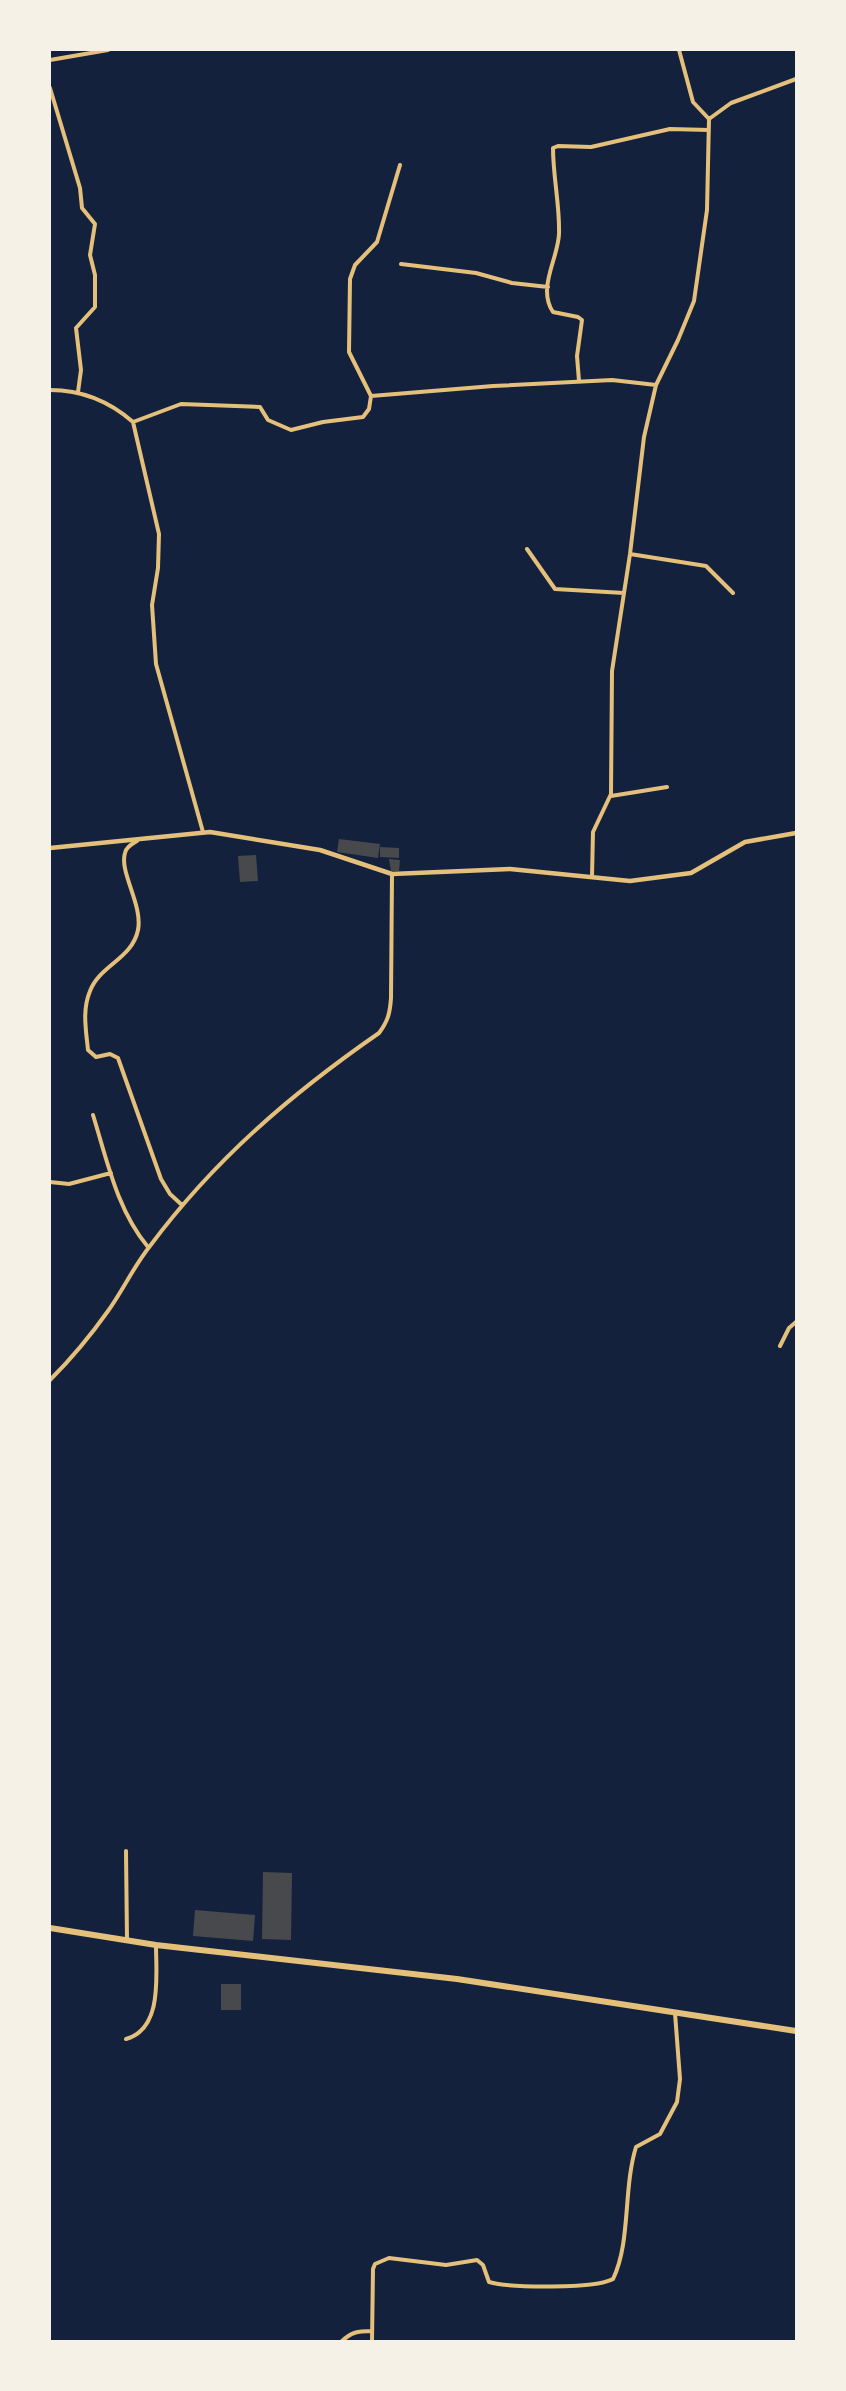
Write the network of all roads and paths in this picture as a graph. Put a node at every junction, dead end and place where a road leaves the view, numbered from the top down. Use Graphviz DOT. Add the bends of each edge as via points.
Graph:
graph roads {
  1 [pos="108,50"];
  2 [pos="679,50"];
  3 [pos="50,60"];
  4 [pos="796,79"];
  5 [pos="50,88"];
  6 [pos="709,120"];
  7 [pos="709,130"];
  8 [pos="400,165"];
  9 [pos="401,264"];
  10 [pos="548,287"];
  11 [pos="579,381"];
  12 [pos="656,385"];
  13 [pos="50,390"];
  14 [pos="78,392"];
  15 [pos="371,396"];
  16 [pos="133,422"];
  17 [pos="527,549"];
  18 [pos="630,554"];
  19 [pos="624,593"];
  20 [pos="733,593"];
  21 [pos="667,788"];
  22 [pos="610,796"];
  23 [pos="203,832"];
  24 [pos="796,833"];
  25 [pos="137,841"];
  26 [pos="50,848"];
  27 [pos="392,874"];
  28 [pos="592,876"];
  29 [pos="93,1115"];
  30 [pos="111,1173"];
  31 [pos="50,1182"];
  32 [pos="182,1205"];
  33 [pos="148,1247"];
  34 [pos="796,1322"];
  35 [pos="780,1346"];
  36 [pos="50,1380"];
  37 [pos="126,1851"];
  38 [pos="50,1928"];
  39 [pos="127,1941"];
  40 [pos="156,1945"];
  41 [pos="675,2013"];
  42 [pos="796,2031"];
  43 [pos="126,2039"];
  44 [pos="371,2331"];
  45 [pos="341,2342"];
  46 [pos="372,2342"];
  1 -- 3 [label="street"];
  2 -- 6 [label="street" via="693,102"];
  4 -- 6 [label="street" via="731,103"];
  5 -- 14 [label="street" via="81,203 94,220 96,231 90,255 95,275 95,307 76,328 81,370"];
  6 -- 7 [label="street"];
  7 -- 10 [label="street" via="670,129 591,147 554,147 559,236"];
  7 -- 12 [label="street" via="707,210 694,301"];
  8 -- 15 [label="street" via="377,242 355,265 350,279 349,352"];
  9 -- 10 [label="street"];
  10 -- 11 [label="street" via="553,312 582,320"];
  11 -- 12 [label="street"];
  11 -- 15 [label="street"];
  12 -- 18 [label="street" via="644,437"];
  13 -- 14 [label="street"];
  14 -- 16 [label="street" via="114,408"];
  15 -- 16 [label="street" via="363,417 295,430 268,420 258,406 181,404"];
  16 -- 23 [label="street" via="159,534 152,606 156,664"];
  17 -- 19 [label="street" via="555,589"];
  18 -- 19 [label="street"];
  18 -- 20 [label="street" via="706,566"];
  19 -- 22 [label="street" via="612,671"];
  21 -- 22 [label="street"];
  22 -- 28 [label="street" via="593,832"];
  23 -- 25 [label="street"];
  23 -- 27 [label="street" via="320,850"];
  24 -- 28 [label="street" via="745,842 697,871 678,876 630,880"];
  25 -- 26 [label="street"];
  25 -- 32 [label="street" via="127,848 124,859 139,913 137,933 130,949 89,992 85,1010 88,1050 96,1057 110,1054 118,1058 161,1179"];
  27 -- 28 [label="street" via="510,869"];
  27 -- 32 [label="street" via="391,998 385,1025 292,1096 228,1155"];
  29 -- 30 [label="street"];
  30 -- 31 [label="street" via="69,1184"];
  30 -- 33 [label="street" via="134,1231"];
  32 -- 33 [label="street"];
  33 -- 36 [label="street" via="108,1311"];
  34 -- 35 [label="street"];
  37 -- 39 [label="street"];
  38 -- 39 [label="main road"];
  39 -- 40 [label="main road"];
  40 -- 41 [label="main road" via="415,1974"];
  40 -- 43 [label="street" via="158,1980 150,2016 140,2033"];
  41 -- 42 [label="main road"];
  41 -- 44 [label="street" via="680,2090 660,2134 636,2147 613,2279 590,2285 506,2285 489,2282 477,2260 446,2265 388,2258 373,2269"];
  44 -- 45 [label="street" via="348,2334"];
  44 -- 46 [label="street"];
}
